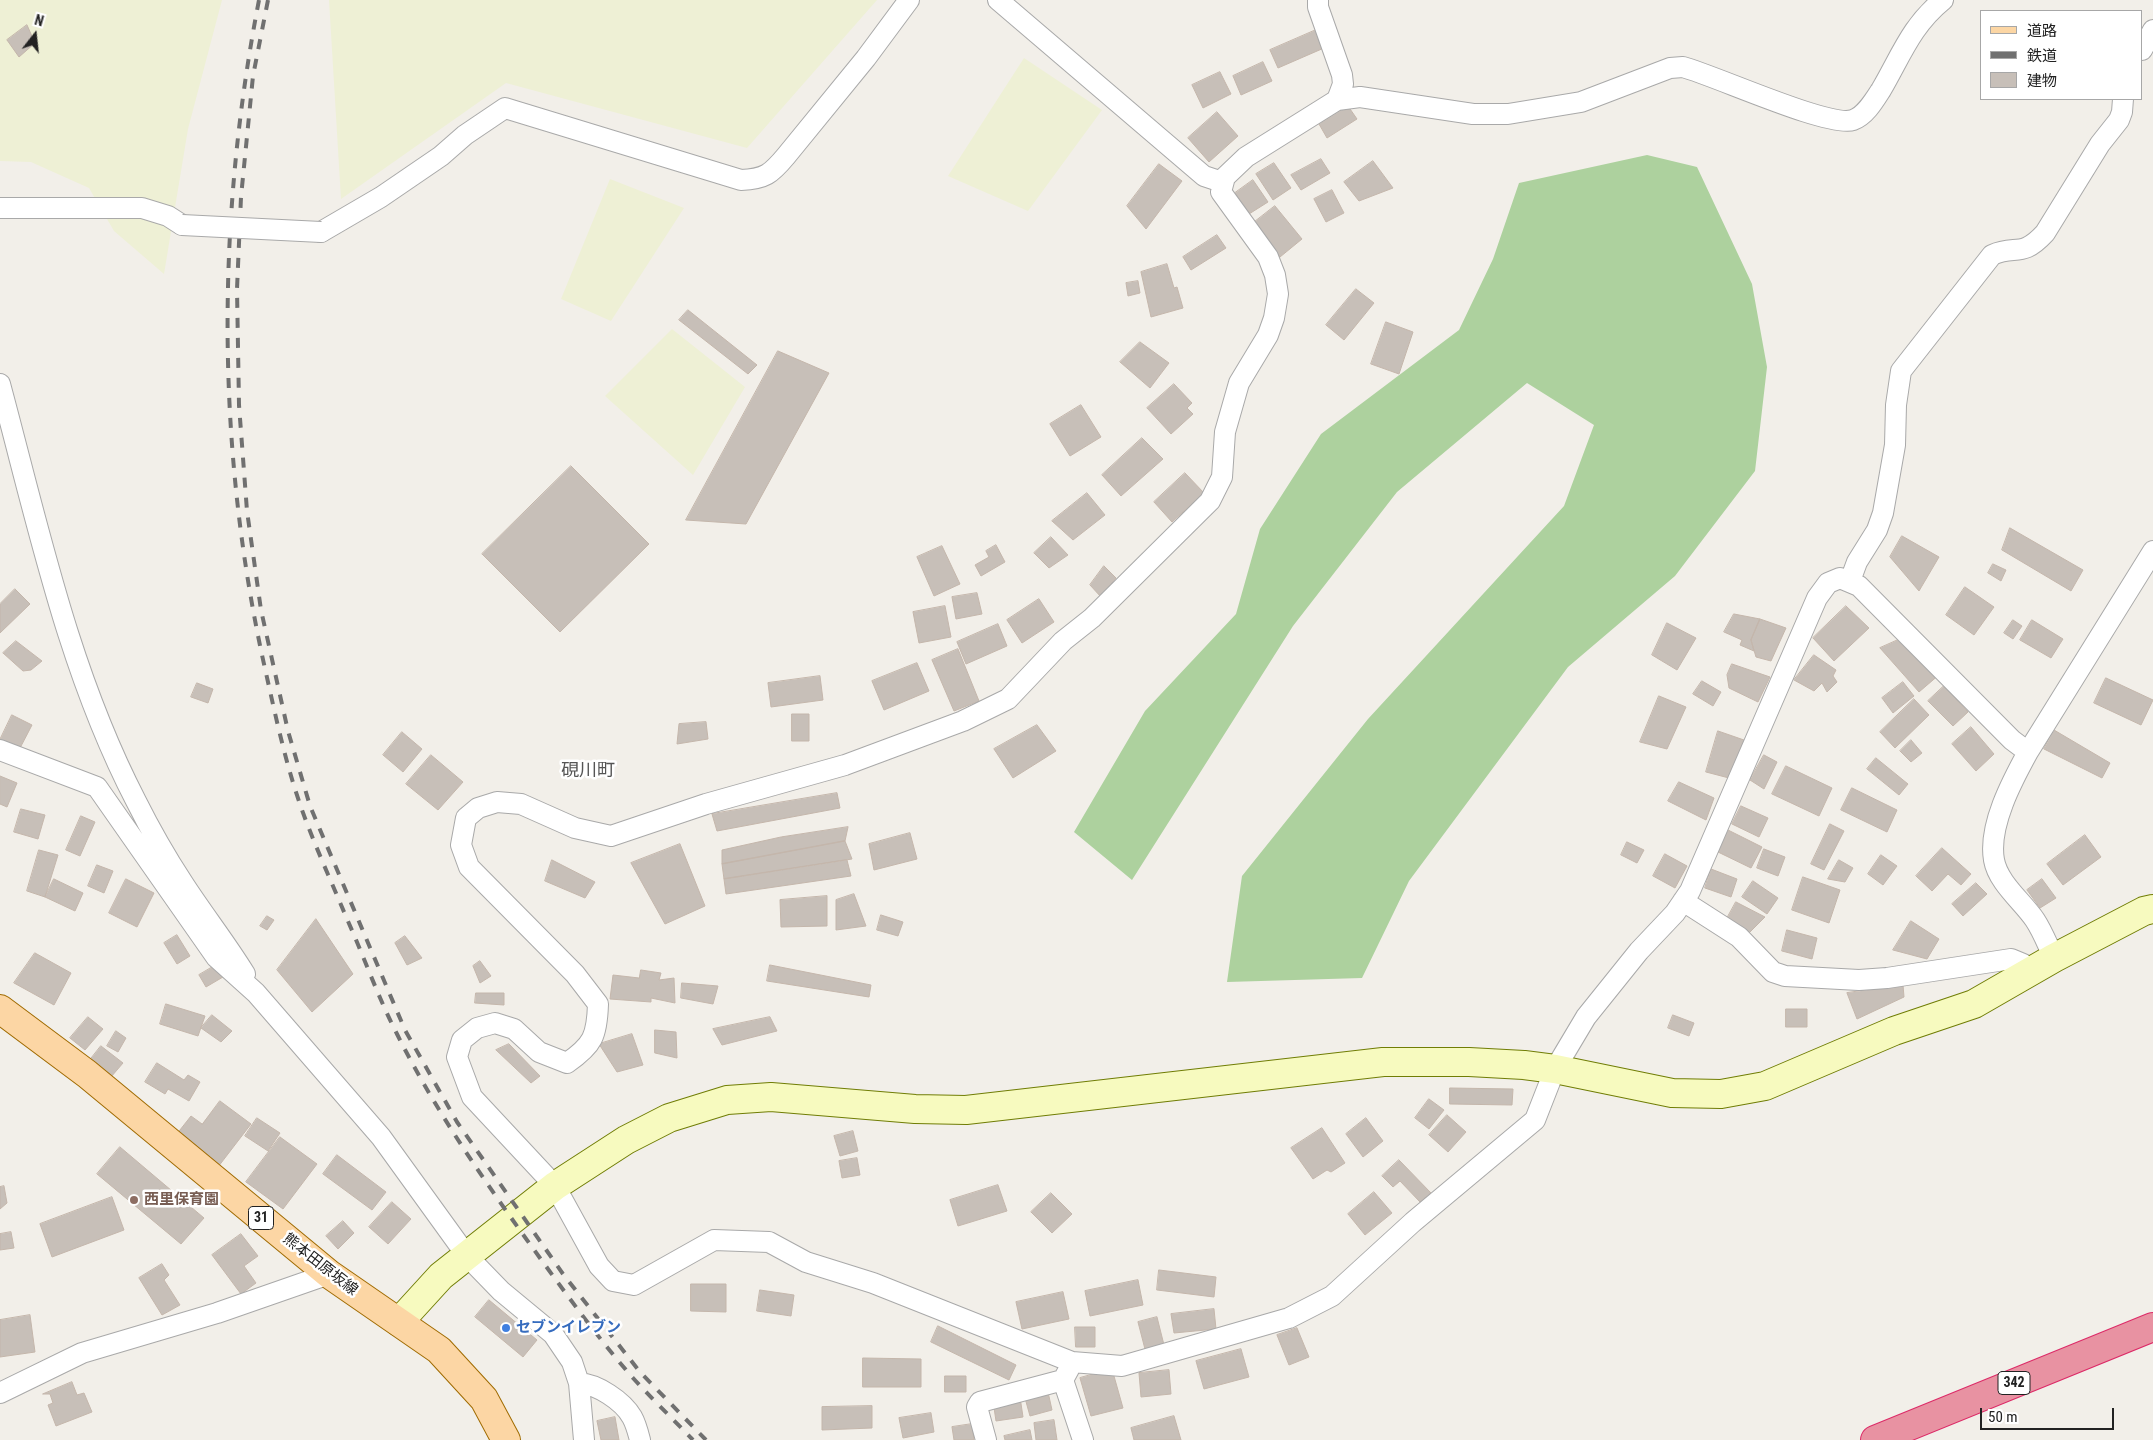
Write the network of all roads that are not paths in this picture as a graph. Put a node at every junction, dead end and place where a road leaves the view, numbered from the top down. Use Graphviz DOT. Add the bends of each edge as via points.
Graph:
graph roads {
  1 [pos="909,0"];
  2 [pos="998,0"];
  3 [pos="1318,0"];
  4 [pos="1943,0"];
  5 [pos="2153,30"];
  6 [pos="2143,48"];
  7 [pos="1337,100"];
  8 [pos="2123,100"];
  9 [pos="1222,182"];
  10 [pos="4,208"];
  11 [pos="0,384"];
  12 [pos="2153,551"];
  13 [pos="1850,581"];
  14 [pos="0,750"];
  15 [pos="2028,752"];
  16 [pos="1684,901"];
  17 [pos="2153,909"];
  18 [pos="2043,965"];
  19 [pos="256,993"];
  20 [pos="0,1009"];
  21 [pos="1555,1069"];
  22 [pos="556,1186"];
  23 [pos="467,1256"];
  24 [pos="329,1274"];
  25 [pos="399,1322"];
  26 [pos="2153,1327"];
  27 [pos="1068,1371"];
  28 [pos="579,1383"];
  29 [pos="0,1393"];
  30 [pos="506,1440"];
  31 [pos="584,1440"];
  32 [pos="640,1440"];
  33 [pos="986,1440"];
  34 [pos="1083,1440"];
  35 [pos="1875,1440"];
  1 -- 10 [label="street, bridge" via="786,156 773,171 759,179 741,180 505,108 381,197 321,232 182,225 168,216 142,208"];
  2 -- 9 [label="street" via="1204,176"];
  3 -- 7 [label="street" via="1342,75 1343,84"];
  4 -- 7 [label="street" via="1910,34 1881,90 1866,111 1854,120 1843,122 1812,115 1683,67 1670,68 1581,102 1508,114 1473,114 1360,97"];
  5 -- 6 [label="street"];
  7 -- 9 [label="street" via="1246,157 1228,172"];
  8 -- 13 [label="street" via="2119,120 2100,144 2045,233 2027,248 1992,256 1901,371 1895,445 1882,512 1877,530 1857,562"];
  9 -- 22 [label="street" via="1223,197 1268,257 1278,294 1268,335 1239,382 1232,403 1225,432 1222,476 1210,501 1092,618 1063,641 1008,699 963,721 846,765 706,804 611,836 576,828 521,804 497,802 478,808 466,818 461,845 469,867 575,974 598,1004 593,1039 585,1050 567,1063 539,1052 514,1029 495,1023 477,1028 462,1040 457,1057 472,1097"];
  11 -- 19 [label="street" via="55,592 88,695 136,800 182,882"];
  12 -- 15 [label="street"];
  13 -- 15 [label="street" via="1859,586 2012,740"];
  13 -- 16 [label="street" via="1834,579 1817,598"];
  14 -- 19 [label="street" via="97,787 216,957"];
  15 -- 18 [label="street" via="2006,796 1995,836 1994,861 2004,880 2036,921"];
  16 -- 18 [label="street" via="1739,937 1773,972 1785,976 1859,980 2011,960"];
  16 -- 21 [label="street" via="1602,994"];
  17 -- 18 [label="street"];
  18 -- 21 [label="street" via="1974,1004 1894,1031 1765,1086 1721,1094 1672,1093"];
  19 -- 23 [label="street" via="382,1137"];
  20 -- 24 [label="main road, 熊本田原坂線 / 31" via="87,1074"];
  21 -- 22 [label="street" via="1470,1062 1383,1062 966,1110 771,1097 727,1100 668,1118 626,1140"];
  21 -- 27 [label="street" via="1536,1120 1413,1222 1332,1296 1289,1318 1122,1366"];
  22 -- 23 [label="street"];
  22 -- 27 [label="street" via="599,1266 613,1281 634,1285 714,1240 769,1242 806,1262 874,1283"];
  23 -- 25 [label="street" via="441,1276"];
  23 -- 28 [label="street" via="502,1291 554,1334 572,1362"];
  24 -- 25 [label="main road, 熊本田原坂線 / 31"];
  24 -- 29 [label="street" via="217,1313 82,1353"];
  25 -- 30 [label="main road, 熊本田原坂線 / 31" via="440,1350 484,1400"];
  26 -- 35 [label="highway, 342"];
  27 -- 33 [label="street" via="980,1402 976,1407"];
  27 -- 34 [label="street"];
  28 -- 31 [label="street"];
  28 -- 32 [label="street" via="594,1387 625,1409"];
}
